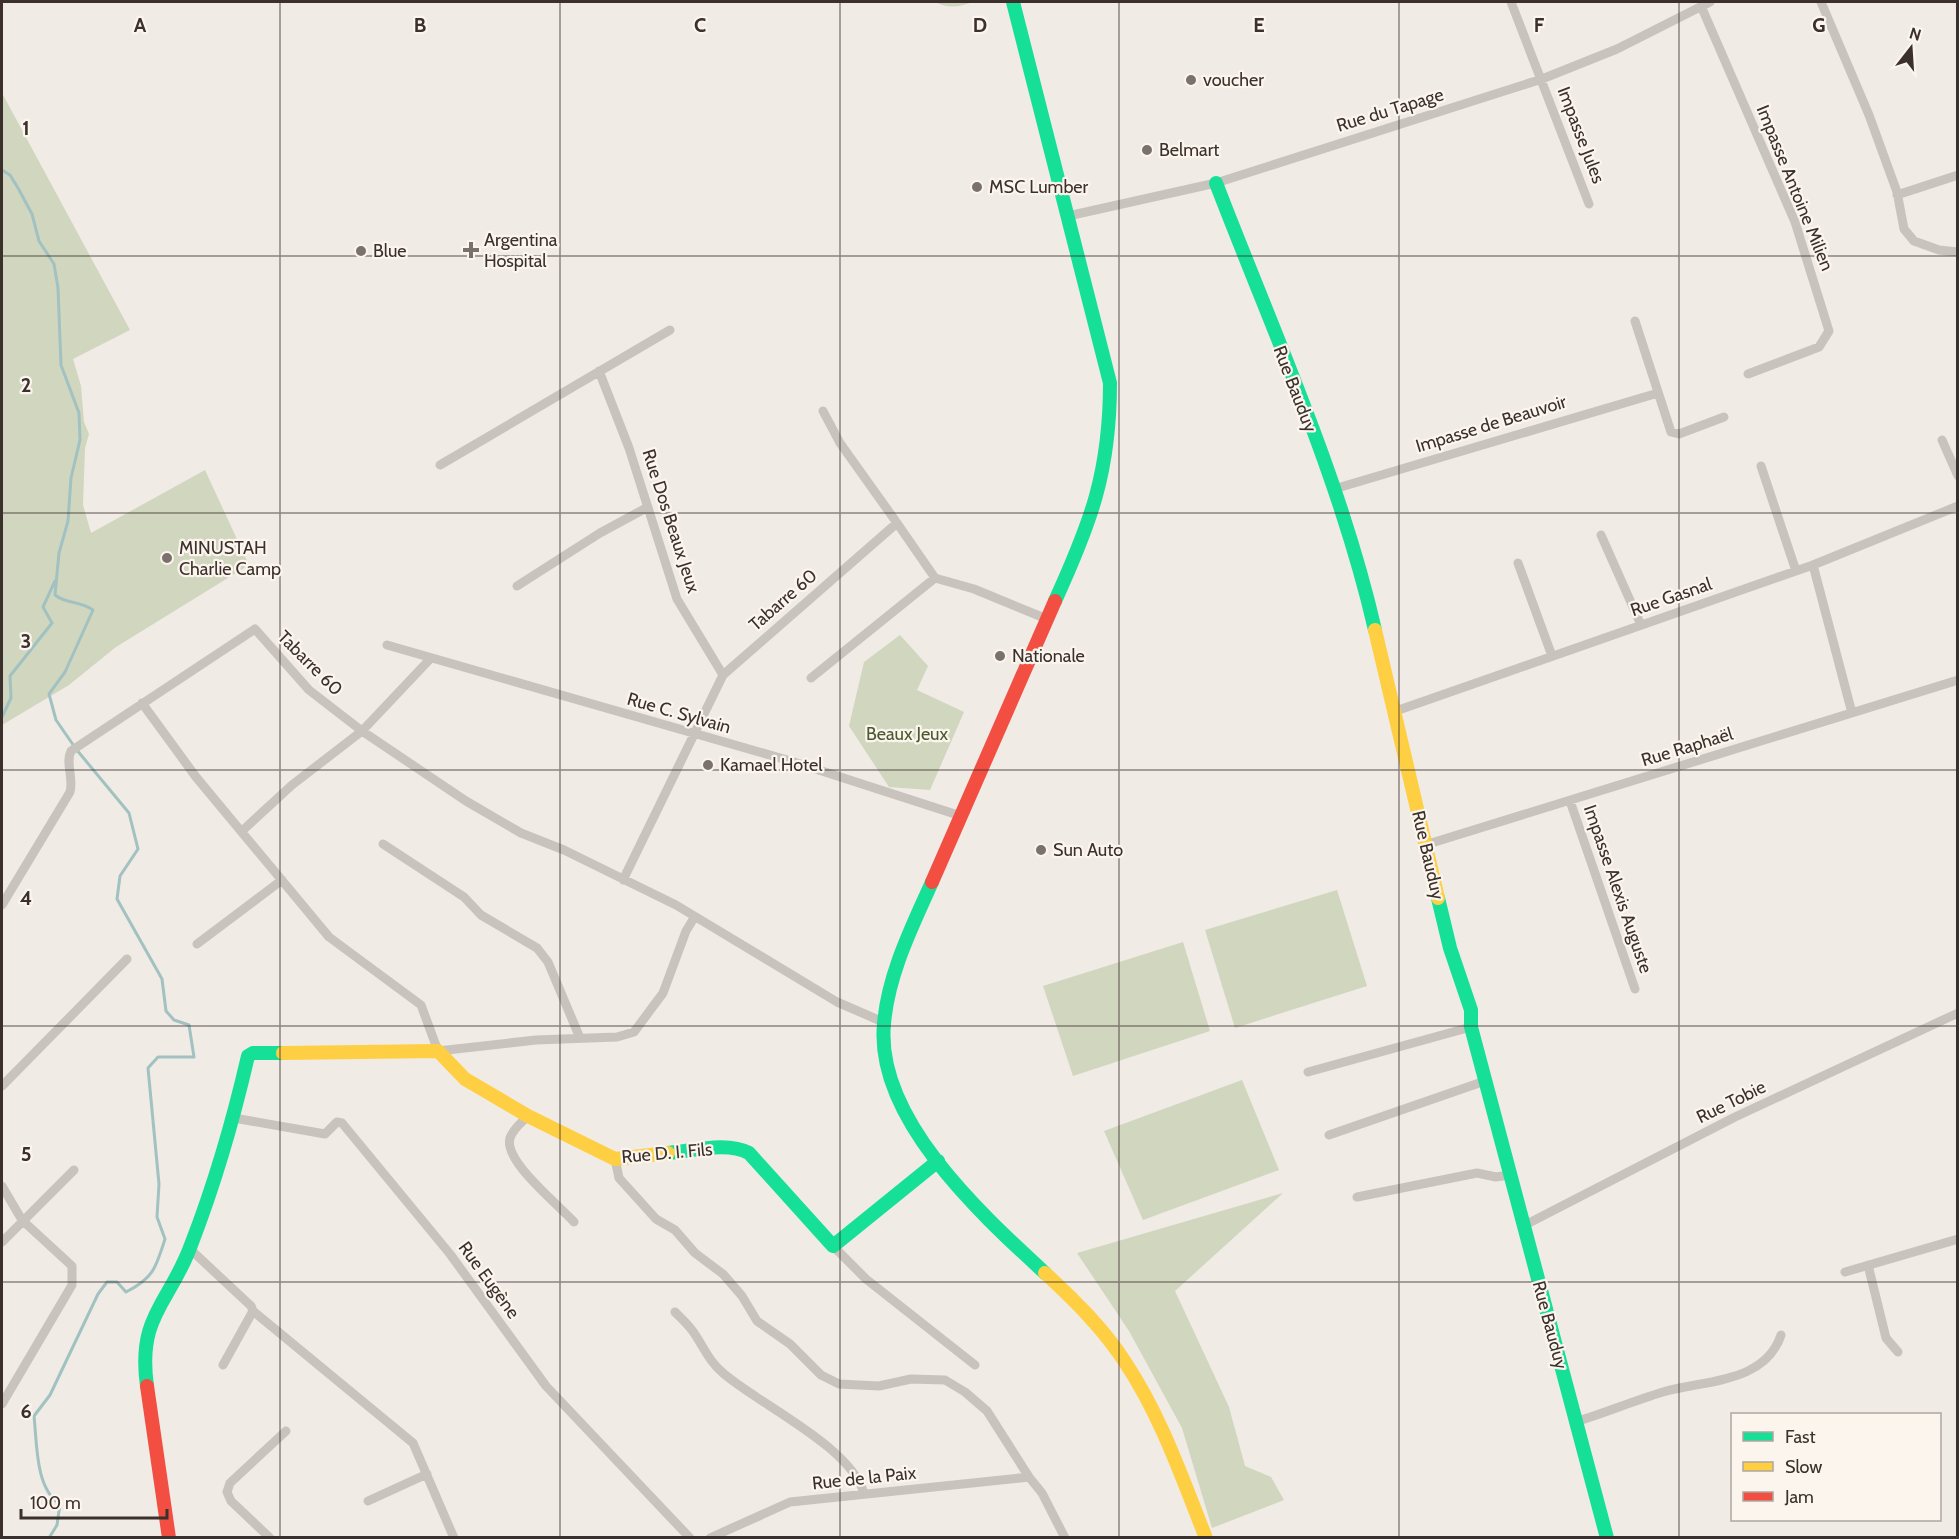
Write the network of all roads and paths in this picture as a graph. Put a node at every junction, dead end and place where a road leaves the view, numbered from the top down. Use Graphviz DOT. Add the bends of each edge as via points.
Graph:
graph roads {
  1 [pos="1013,2"];
  2 [pos="1511,2"];
  3 [pos="1710,2"];
  4 [pos="1821,2"];
  5 [pos="1701,6"];
  6 [pos="1542,79"];
  7 [pos="1958,175"];
  8 [pos="1216,183"];
  9 [pos="1897,195"];
  10 [pos="1589,204"];
  11 [pos="1068,216"];
  12 [pos="1958,252"];
  13 [pos="1635,321"];
  14 [pos="670,330"];
  15 [pos="599,371"];
  16 [pos="1748,374"];
  17 [pos="1658,393"];
  18 [pos="823,411"];
  19 [pos="1724,417"];
  20 [pos="1942,440"];
  21 [pos="440,465"];
  22 [pos="1761,466"];
  23 [pos="1958,476"];
  24 [pos="1334,489"];
  25 [pos="1958,506"];
  26 [pos="648,507"];
  27 [pos="897,523"];
  28 [pos="1601,535"];
  29 [pos="1518,563"];
  30 [pos="1814,565"];
  31 [pos="1796,571"];
  32 [pos="935,578"];
  33 [pos="517,586"];
  34 [pos="1047,619"];
  35 [pos="1641,625"];
  36 [pos="387,645"];
  37 [pos="1552,656"];
  38 [pos="431,658"];
  39 [pos="723,675"];
  40 [pos="811,678"];
  41 [pos="1958,680"];
  42 [pos="142,703"];
  43 [pos="1393,712"];
  44 [pos="1852,713"];
  45 [pos="362,731"];
  46 [pos="694,735"];
  47 [pos="1570,801"];
  48 [pos="960,816"];
  49 [pos="242,831"];
  50 [pos="383,844"];
  51 [pos="1425,846"];
  52 [pos="282,880"];
  53 [pos="623,880"];
  54 [pos="2,905"];
  55 [pos="694,918"];
  56 [pos="197,944"];
  57 [pos="127,959"];
  58 [pos="1635,989"];
  59 [pos="1958,1013"];
  60 [pos="883,1022"];
  61 [pos="1471,1027"];
  62 [pos="580,1038"];
  63 [pos="438,1051"];
  64 [pos="1308,1072"];
  65 [pos="1485,1081"];
  66 [pos="2,1086"];
  67 [pos="528,1116"];
  68 [pos="234,1118"];
  69 [pos="1329,1134"];
  70 [pos="615,1159"];
  71 [pos="938,1161"];
  72 [pos="74,1170"];
  73 [pos="1509,1175"];
  74 [pos="2,1186"];
  75 [pos="1357,1197"];
  76 [pos="22,1220"];
  77 [pos="574,1222"];
  78 [pos="1523,1226"];
  79 [pos="1958,1239"];
  80 [pos="2,1242"];
  81 [pos="833,1246"];
  82 [pos="190,1250"];
  83 [pos="1868,1265"];
  84 [pos="1845,1272"];
  85 [pos="253,1311"];
  86 [pos="675,1312"];
  87 [pos="1781,1335"];
  88 [pos="1898,1352"];
  89 [pos="223,1365"];
  90 [pos="975,1365"];
  91 [pos="2,1404"];
  92 [pos="1575,1422"];
  93 [pos="286,1431"];
  94 [pos="427,1474"];
  95 [pos="1029,1477"];
  96 [pos="864,1494"];
  97 [pos="368,1502"];
  98 [pos="169,1538"];
  99 [pos="270,1538"];
  100 [pos="454,1538"];
  101 [pos="690,1538"];
  102 [pos="711,1538"];
  103 [pos="1065,1538"];
  104 [pos="1206,1538"];
  105 [pos="1607,1538"];
  1 -- 11 [label="street"];
  2 -- 6 [label="street, Impasse Jules"];
  3 -- 5 [label="street, Rue du Tapage"];
  4 -- 9 [label="street" via="1869,115"];
  5 -- 6 [label="street, Rue du Tapage" via="1617,49"];
  5 -- 16 [label="street, Impasse Antoine Milien" via="1795,222 1829,331 1819,347"];
  6 -- 8 [label="street, Rue du Tapage"];
  6 -- 10 [label="street, Impasse Jules"];
  7 -- 9 [label="street"];
  8 -- 11 [label="street, Rue du Tapage"];
  8 -- 24 [label="street, Rue Bauduy"];
  9 -- 12 [label="street" via="1904,229 1914,241"];
  11 -- 34 [label="street" via="1110,383 1111,428 1097,494"];
  13 -- 17 [label="street"];
  14 -- 15 [label="street"];
  15 -- 21 [label="street"];
  15 -- 26 [label="street, Rue Dos Beaux Jeux"];
  17 -- 19 [label="street" via="1674,435"];
  17 -- 24 [label="street, Impasse de Beauvoir"];
  18 -- 27 [label="street" via="840,444"];
  20 -- 23 [label="street"];
  22 -- 31 [label="street"];
  24 -- 43 [label="street, Rue Bauduy" via="1363,577"];
  25 -- 30 [label="street, Rue Gasnal"];
  26 -- 33 [label="street"];
  26 -- 39 [label="street, Rue Dos Beaux Jeux" via="677,599"];
  27 -- 32 [label="street"];
  27 -- 39 [label="street, Tabarre 60"];
  28 -- 35 [label="street"];
  29 -- 37 [label="street"];
  30 -- 31 [label="street, Rue Gasnal"];
  30 -- 44 [label="street"];
  31 -- 35 [label="street, Rue Gasnal"];
  32 -- 34 [label="street" via="974,589"];
  32 -- 40 [label="street"];
  34 -- 48 [label="street"];
  35 -- 37 [label="street, Rue Gasnal"];
  36 -- 38 [label="street, Rue C. Sylvain"];
  37 -- 43 [label="street, Rue Gasnal"];
  38 -- 45 [label="street"];
  38 -- 46 [label="street, Rue C. Sylvain"];
  39 -- 46 [label="street, Tabarre 60"];
  41 -- 44 [label="street, Rue Raphaël"];
  42 -- 45 [label="street, Tabarre 60" via="255,629 309,690"];
  42 -- 49 [label="street" via="196,777"];
  42 -- 54 [label="street" via="71,751 70,792"];
  43 -- 51 [label="street, Rue Bauduy"];
  44 -- 47 [label="street, Rue Raphaël"];
  45 -- 49 [label="street" via="292,785"];
  45 -- 53 [label="street, Tabarre 60" via="425,775 521,833"];
  46 -- 48 [label="street, Rue C. Sylvain" via="794,762"];
  46 -- 53 [label="street, Tabarre 60"];
  47 -- 51 [label="street, Rue Raphaël"];
  47 -- 58 [label="street, Impasse Alexis Auguste"];
  48 -- 60 [label="street" via="905,947"];
  49 -- 52 [label="street"];
  50 -- 62 [label="street" via="464,897 481,915 537,948 545,956"];
  51 -- 61 [label="street, Rue Bauduy" via="1450,948 1471,1010"];
  52 -- 56 [label="street"];
  52 -- 63 [label="street" via="329,937 421,1005"];
  53 -- 55 [label="street, Tabarre 60"];
  55 -- 60 [label="street, Tabarre 60" via="837,1002"];
  55 -- 62 [label="street" via="663,993 634,1032 617,1037"];
  57 -- 66 [label="street"];
  59 -- 78 [label="street, Rue Tobie" via="1735,1117"];
  60 -- 71 [label="street" via="882,1052 887,1076 911,1125"];
  61 -- 64 [label="street"];
  61 -- 65 [label="street, Rue Bauduy"];
  62 -- 63 [label="street"];
  63 -- 67 [label="street, Rue D. I. Fils" via="465,1079"];
  63 -- 68 [label="street" via="253,1053 248,1056"];
  65 -- 69 [label="street"];
  65 -- 73 [label="street, Rue Bauduy"];
  67 -- 70 [label="street, Rue D. I. Fils"];
  67 -- 77 [label="street" via="514,1131 510,1148 525,1174"];
  68 -- 82 [label="street"];
  68 -- 101 [label="street, Rue Eugène" via="325,1134 337,1122 342,1123 450,1254 546,1386"];
  70 -- 81 [label="street, Rue D. I. Fils" via="740,1148"];
  70 -- 95 [label="street" via="619,1178 656,1219 675,1230 695,1253 723,1274 757,1321 790,1344 821,1375 839,1384 879,1386 912,1379 945,1380 987,1412"];
  71 -- 81 [label="street"];
  71 -- 104 [label="street" via="996,1227 1078,1303 1111,1341 1158,1421"];
  72 -- 76 [label="street"];
  73 -- 75 [label="street" via="1477,1173"];
  73 -- 78 [label="street, Rue Bauduy"];
  74 -- 76 [label="street"];
  76 -- 80 [label="street"];
  76 -- 91 [label="street" via="72,1266 72,1285"];
  78 -- 92 [label="street, Rue Bauduy"];
  79 -- 83 [label="street"];
  81 -- 90 [label="street" via="866,1279"];
  82 -- 85 [label="street"];
  82 -- 98 [label="street" via="147,1334 144,1362"];
  83 -- 84 [label="street"];
  83 -- 88 [label="street" via="1886,1338"];
  85 -- 89 [label="street"];
  85 -- 94 [label="street" via="414,1443"];
  86 -- 96 [label="street" via="723,1373 835,1453 860,1479"];
  87 -- 92 [label="street" via="1774,1352 1750,1370 1664,1392"];
  92 -- 105 [label="street, Rue Bauduy"];
  93 -- 99 [label="street" via="230,1483 227,1492 231,1501"];
  94 -- 97 [label="street"];
  94 -- 100 [label="street"];
  95 -- 96 [label="street, Rue de la Paix"];
  95 -- 103 [label="street" via="1042,1493"];
  96 -- 102 [label="street, Rue de la Paix" via="790,1502"];
}
